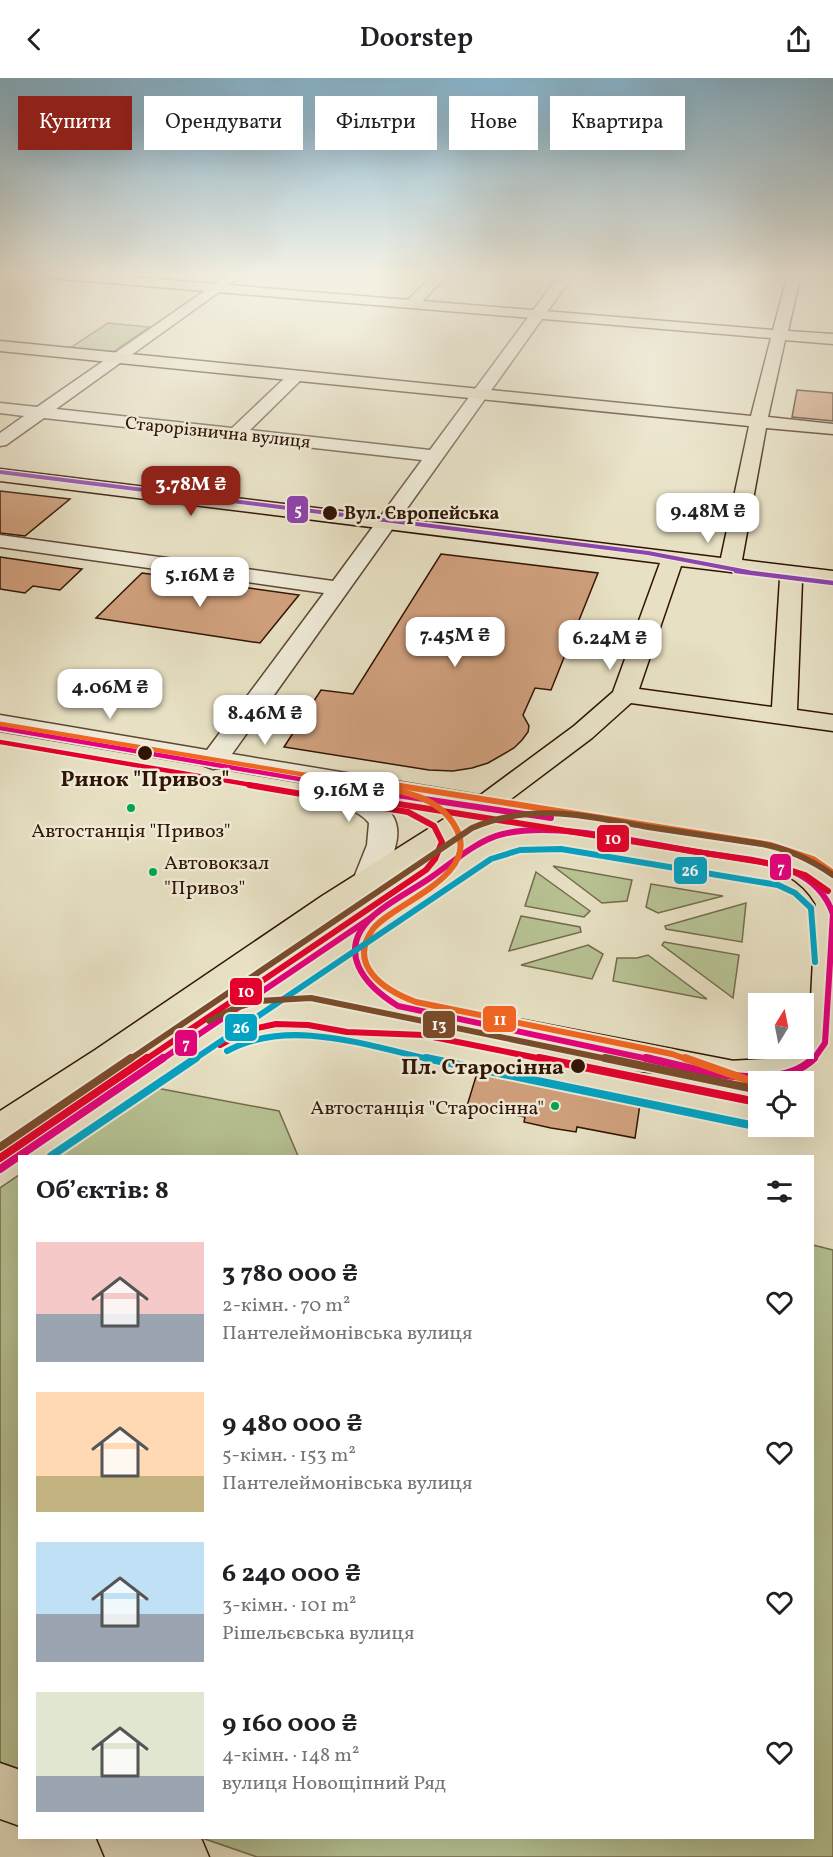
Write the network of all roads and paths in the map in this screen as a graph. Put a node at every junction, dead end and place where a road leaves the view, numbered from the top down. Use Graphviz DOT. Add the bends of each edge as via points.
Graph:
graph roads {
  1 [pos="110,357"];
  2 [pos="506,357"];
  3 [pos="775,357"];
  4 [pos="120,358"];
  5 [pos="296,376"];
  6 [pos="480,394"];
  7 [pos="0,408"];
  8 [pos="42,412"];
  9 [pos="758,422"];
  10 [pos="833,429"];
  11 [pos="236,434"];
  12 [pos="0,441"];
  13 [pos="435,456"];
  14 [pos="0,475"];
  15 [pos="387,522"];
  16 [pos="0,541"];
  17 [pos="672,559"];
  18 [pos="730,566"];
  19 [pos="791,573"];
  20 [pos="833,578"];
  21 [pos="338,588"];
  22 [pos="624,695"];
  23 [pos="784,716"];
  24 [pos="0,723"];
  25 [pos="833,723"];
  26 [pos="213,761"];
  27 [pos="309,777"];
  28 [pos="485,805"];
  29 [pos="368,880"];
  30 [pos="0,1130"];
  31 [pos="129,1839"];
  32 [pos="180,1857"];
  1 -- 4 [label="main road"];
  2 -- 6 [label="street"];
  3 -- 9 [label="main road"];
  4 -- 5 [label="main road"];
  4 -- 8 [label="street"];
  5 -- 6 [label="main road"];
  5 -- 11 [label="street"];
  6 -- 9 [label="main road"];
  6 -- 13 [label="street"];
  7 -- 8 [label="street, Старорізнична вулиця"];
  8 -- 11 [label="street, Старорізнична вулиця"];
  8 -- 12 [label="street"];
  9 -- 10 [label="main road"];
  9 -- 18 [label="main road"];
  11 -- 13 [label="street, Старорізнична вулиця"];
  13 -- 15 [label="street"];
  14 -- 15 [label="main road"];
  15 -- 17 [label="main road"];
  15 -- 21 [label="street"];
  16 -- 21 [label="street"];
  17 -- 18 [label="main road"];
  17 -- 22 [label="main road"];
  18 -- 19 [label="main road"];
  19 -- 20 [label="main road"];
  19 -- 23 [label="main road"];
  21 -- 26 [label="street"];
  22 -- 23 [label="main road"];
  22 -- 28 [label="main road" via="583,732"];
  23 -- 25 [label="main road"];
  24 -- 26 [label="street"];
  26 -- 27 [label="street"];
  27 -- 28 [label="street"];
  27 -- 29 [label="street" via="366,805 382,819 386,836"];
  28 -- 29 [label="main road"];
  29 -- 30 [label="main road"];
  31 -- 32 [label="main road"];
}
